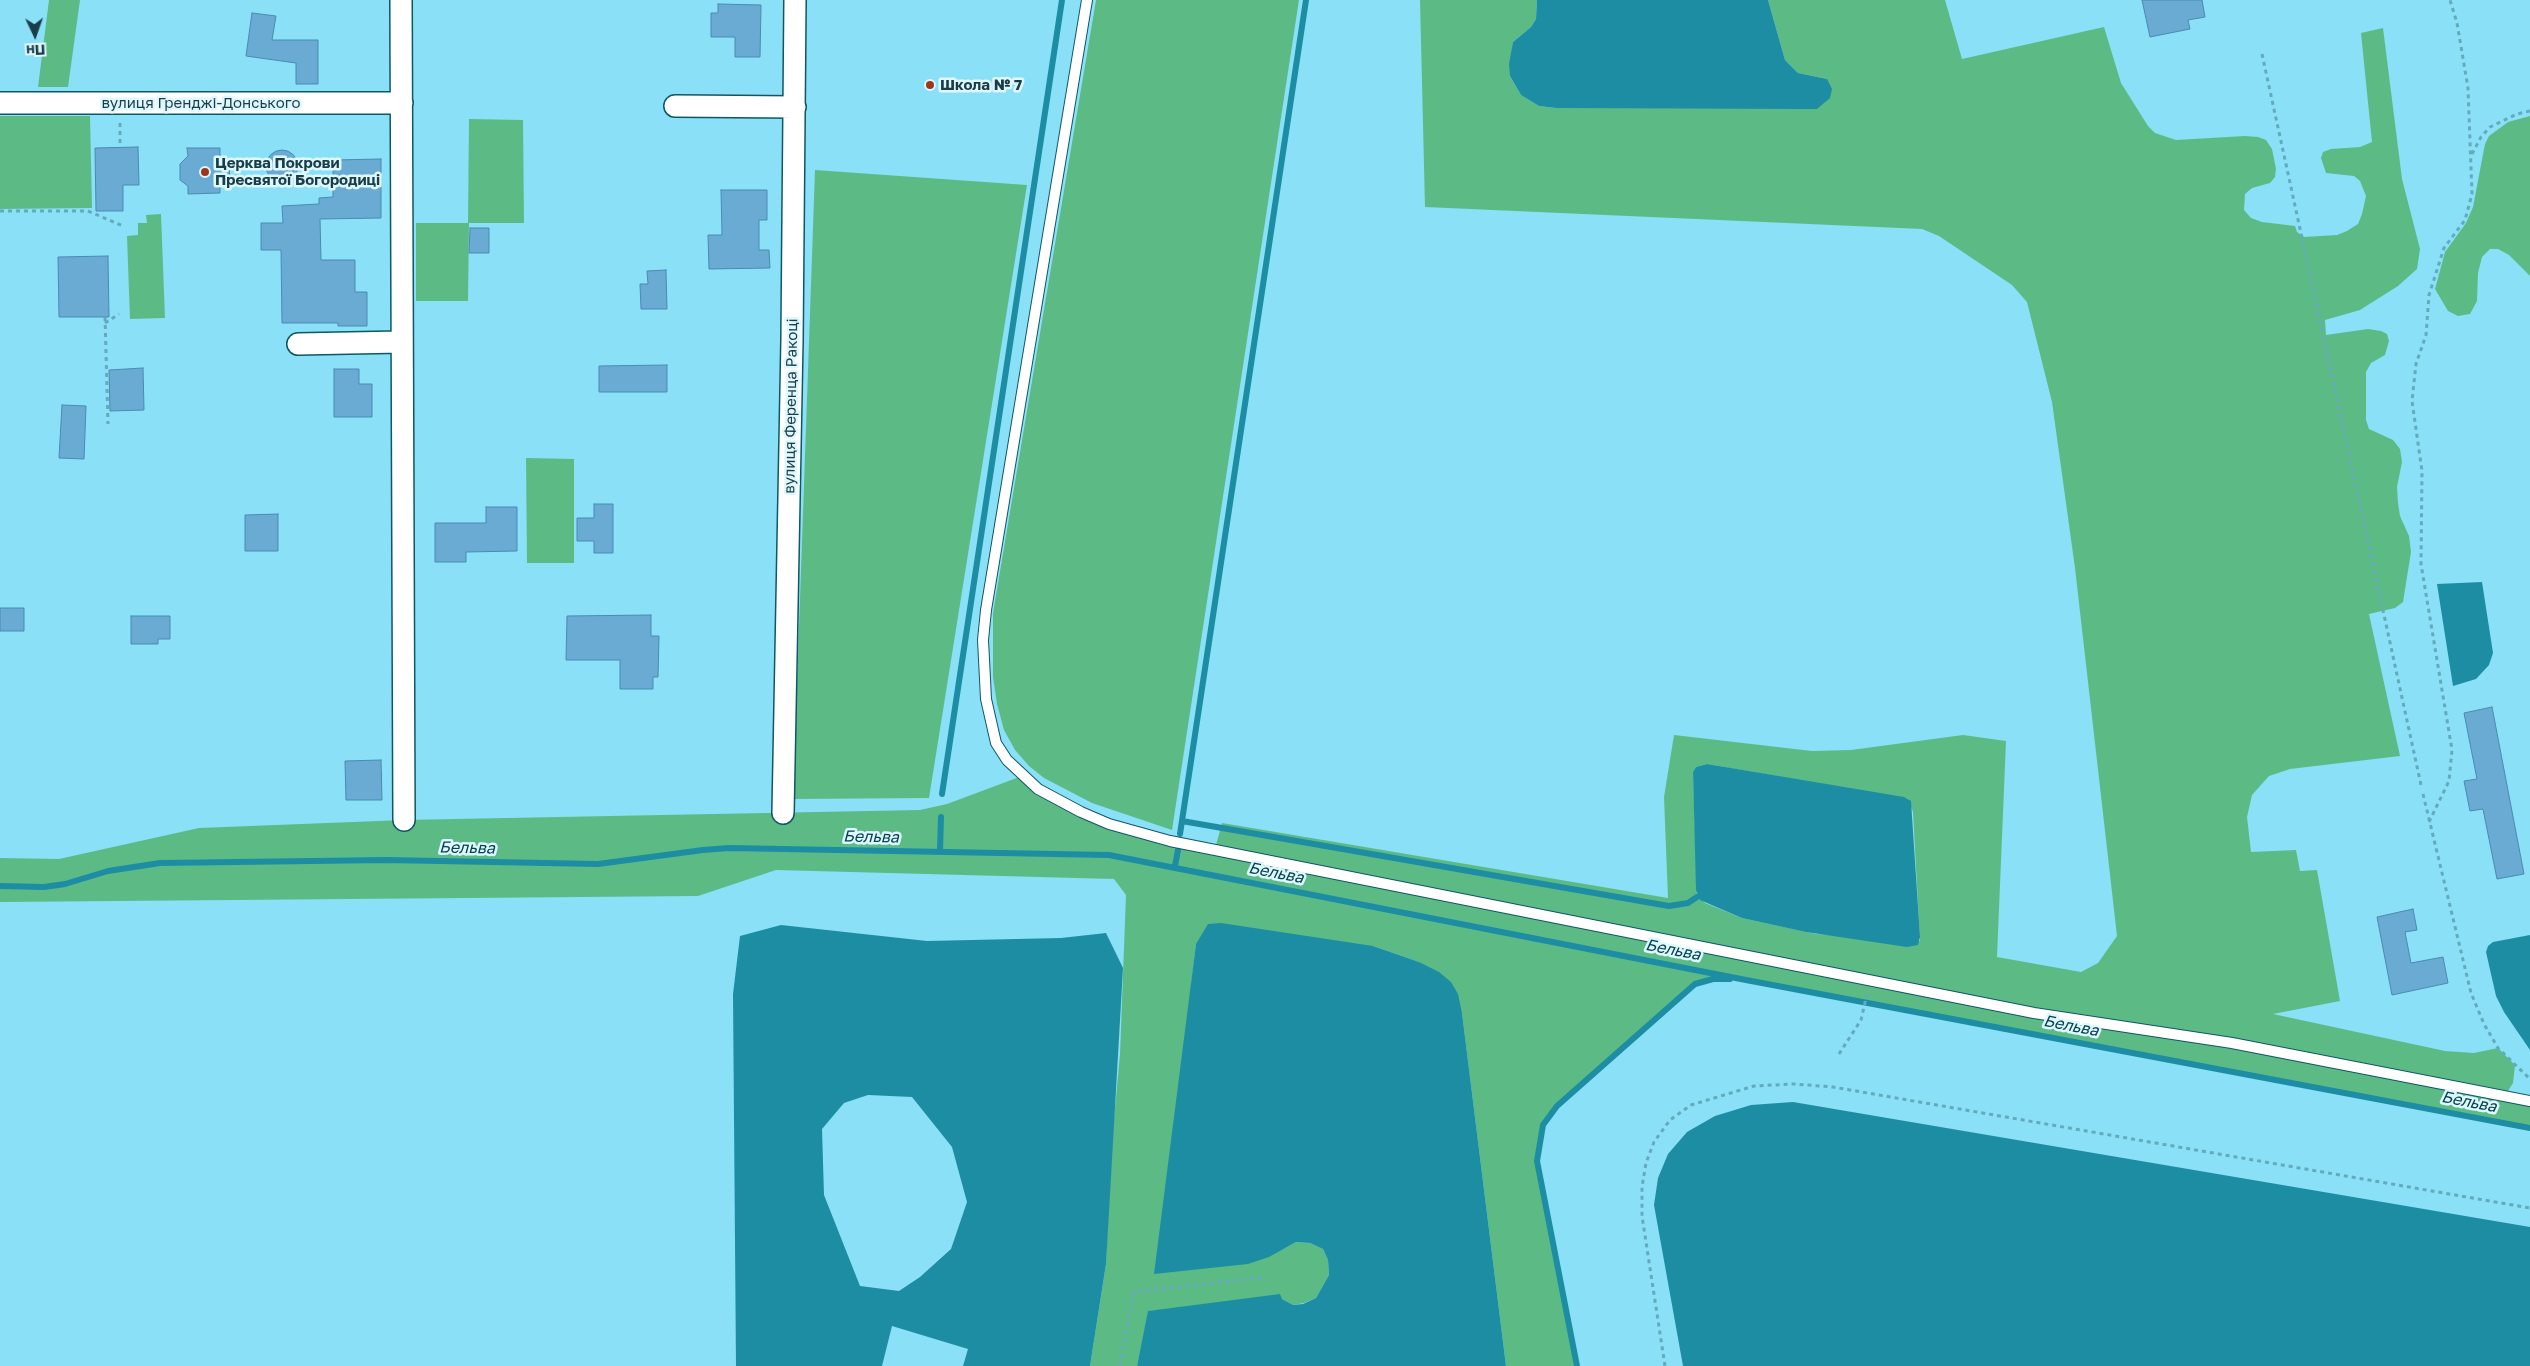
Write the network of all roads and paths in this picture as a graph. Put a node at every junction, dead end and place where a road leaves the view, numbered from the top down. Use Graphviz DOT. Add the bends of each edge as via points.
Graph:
graph roads {
  1 [pos="401,0"];
  2 [pos="795,0"];
  3 [pos="1087,0"];
  4 [pos="2450,0"];
  5 [pos="2262,54"];
  6 [pos="402,103"];
  7 [pos="0,104"];
  8 [pos="675,106"];
  9 [pos="795,107"];
  10 [pos="2530,112"];
  11 [pos="120,116"];
  12 [pos="120,147"];
  13 [pos="2472,155"];
  14 [pos="0,211"];
  15 [pos="123,226"];
  16 [pos="119,314"];
  17 [pos="105,317"];
  18 [pos="105,323"];
  19 [pos="401,342"];
  20 [pos="298,344"];
  21 [pos="108,424"];
  22 [pos="2421,785"];
  23 [pos="2422,794"];
  24 [pos="783,813"];
  25 [pos="404,820"];
  26 [pos="2429,822"];
  27 [pos="1866,994"];
  28 [pos="1839,1054"];
  29 [pos="2530,1079"];
  30 [pos="2530,1101"];
  31 [pos="2530,1208"];
  32 [pos="1266,1277"];
  33 [pos="1120,1366"];
  34 [pos="1665,1366"];
  1 -- 6 [label="street"];
  2 -- 9 [label="street, вулиця Ференца Ракоці"];
  3 -- 30 [label="lane" via="983,640 986,699 996,743 1007,760 1038,789 1109,824 1170,841 2034,1013 2232,1043"];
  4 -- 13 [label="path" via="2468,88"];
  5 -- 22 [label="path"];
  6 -- 7 [label="street, вулиця Гренджі-Донського"];
  6 -- 19 [label="street"];
  8 -- 9 [label="street"];
  9 -- 24 [label="street, вулиця Ференца Ракоці"];
  10 -- 13 [label="path" via="2517,114 2490,127"];
  11 -- 12 [label="path"];
  13 -- 26 [label="path" via="2470,205 2465,220 2444,248 2428,295 2426,335 2416,364 2412,401 2422,471 2421,564 2452,750 2449,781"];
  14 -- 15 [label="path" via="88,211"];
  16 -- 18 [label="path"];
  17 -- 18 [label="path"];
  18 -- 21 [label="path"];
  19 -- 20 [label="street"];
  19 -- 25 [label="street"];
  23 -- 26 [label="path"];
  26 -- 29 [label="path" via="2471,993 2498,1048"];
  27 -- 28 [label="path" via="1863,1014"];
  31 -- 34 [label="path" via="1833,1087 1794,1084 1754,1086 1691,1105 1670,1120 1654,1142 1646,1163 1642,1216"];
  32 -- 33 [label="path" via="1134,1292"];
}
